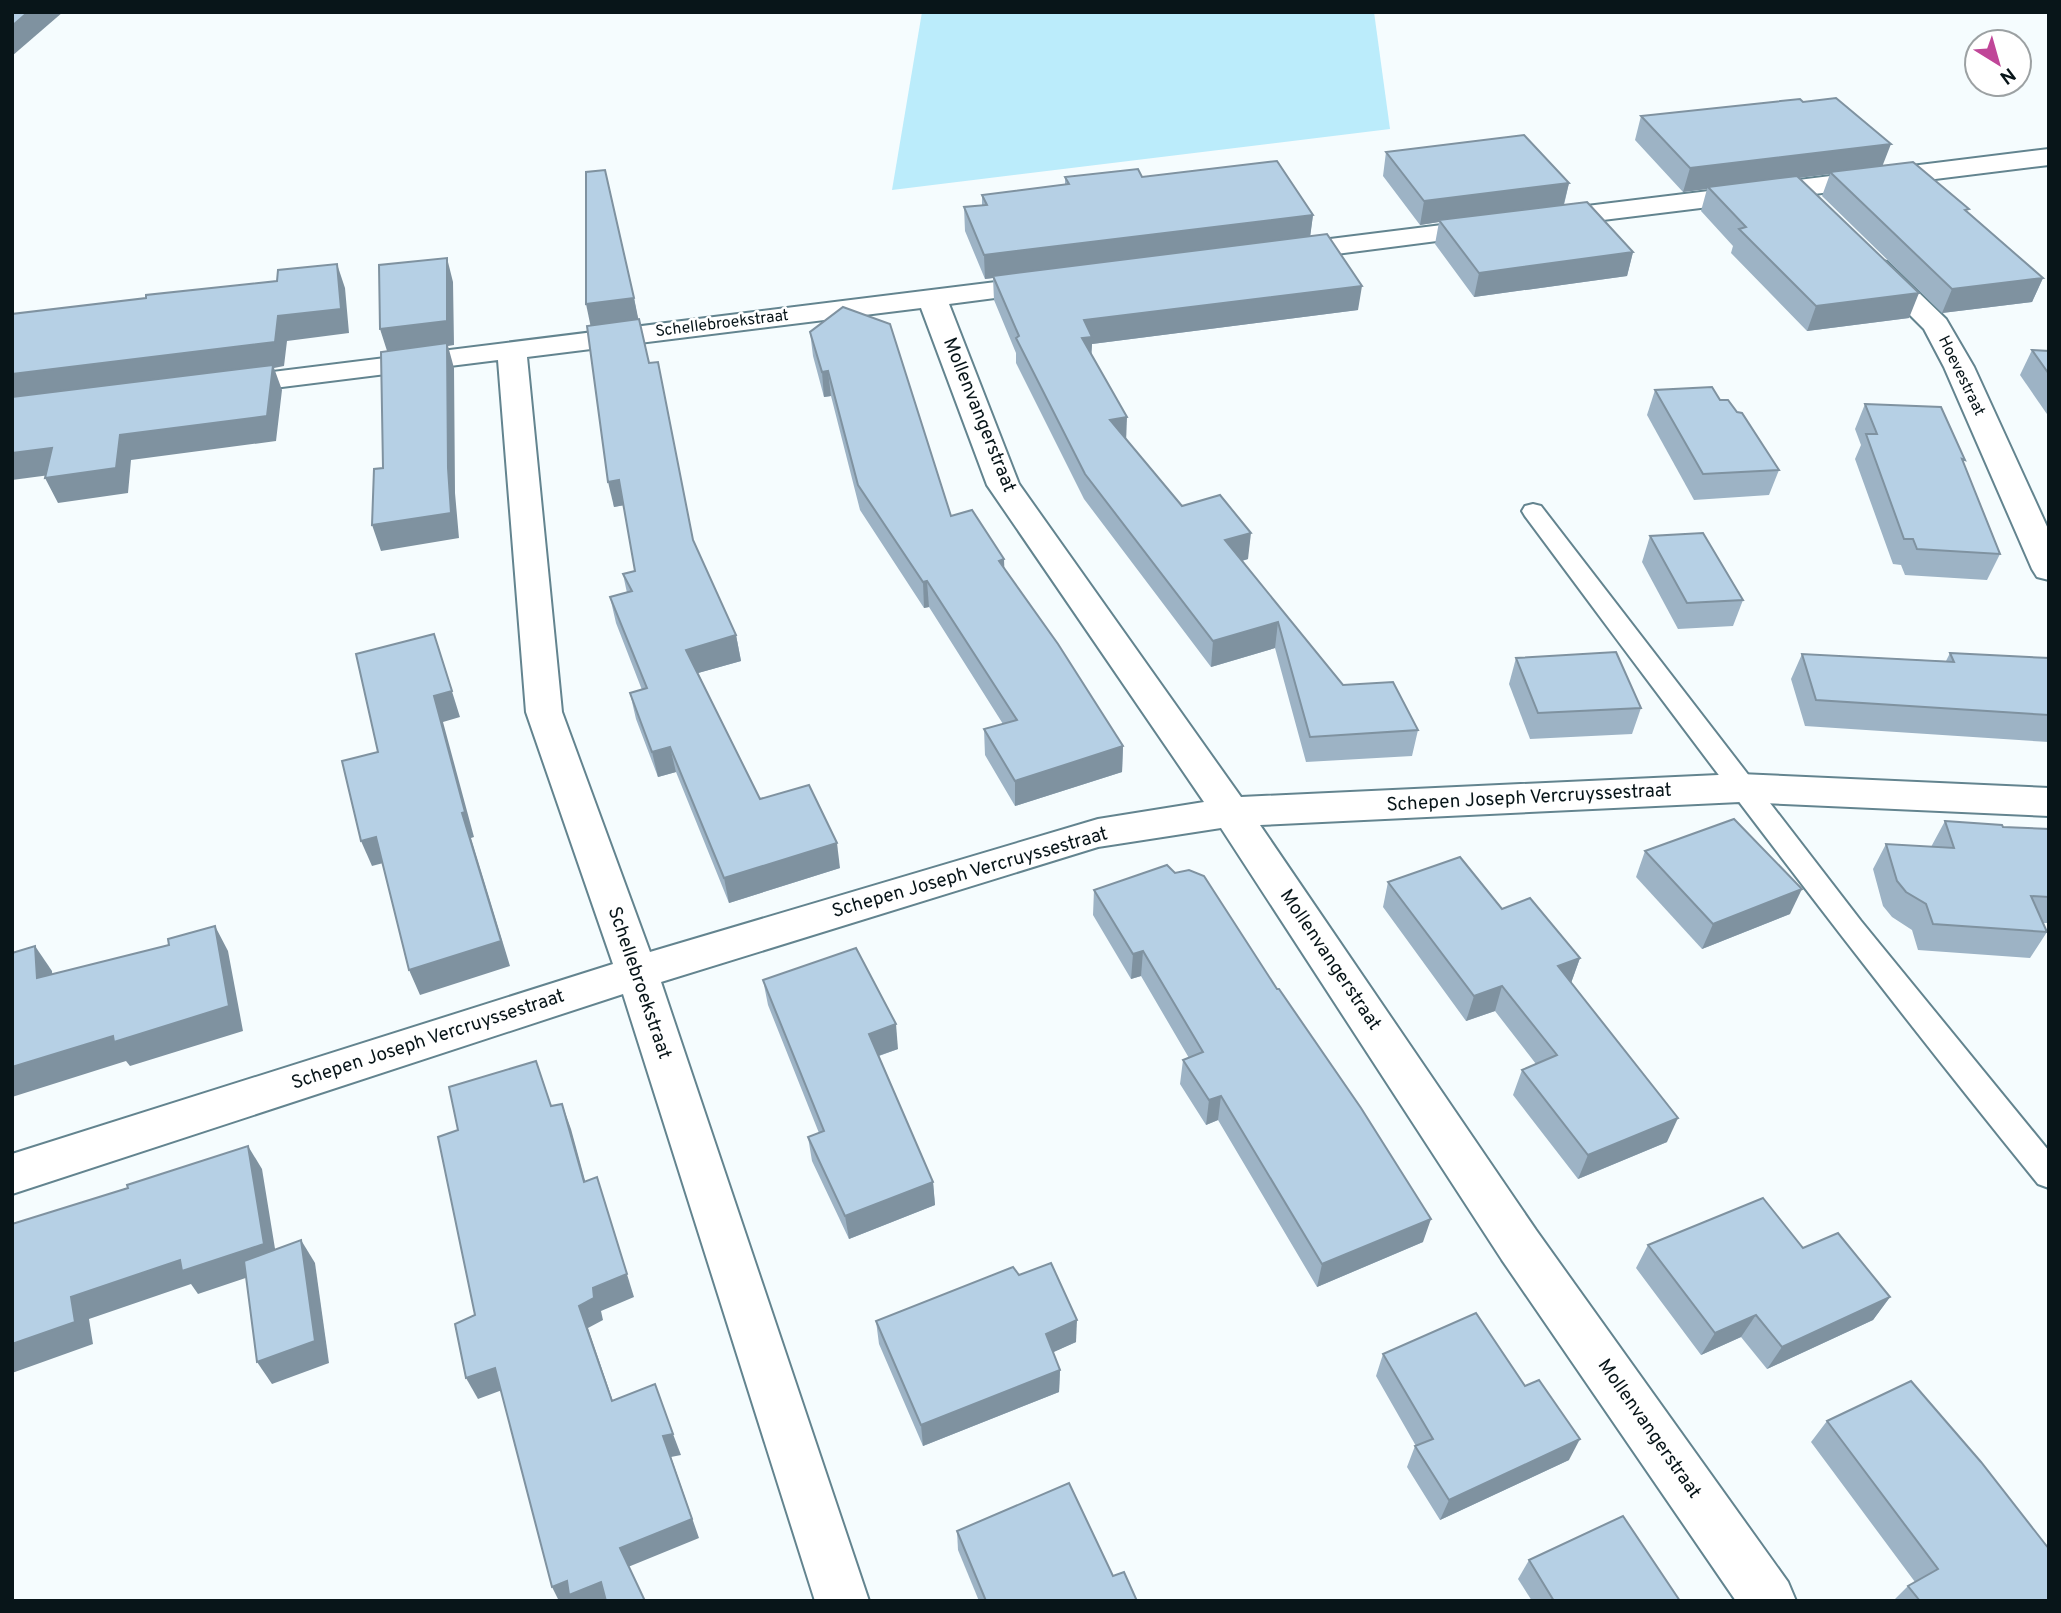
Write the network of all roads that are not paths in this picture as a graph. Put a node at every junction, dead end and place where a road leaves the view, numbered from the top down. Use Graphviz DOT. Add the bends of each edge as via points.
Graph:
graph roads {
  1 [pos="2049,157"];
  2 [pos="1795,188"];
  3 [pos="1823,215"];
  4 [pos="1861,252"];
  5 [pos="1257,257"];
  6 [pos="1068,281"];
  7 [pos="932,298"];
  8 [pos="512,350"];
  9 [pos="193,389"];
  10 [pos="1532,511"];
  11 [pos="2049,569"];
  12 [pos="1740,788"];
  13 [pos="2049,802"];
  14 [pos="1231,812"];
  15 [pos="637,973"];
  16 [pos="12,1174"];
  17 [pos="2049,1174"];
  18 [pos="842,1601"];
  19 [pos="1769,1601"];
  1 -- 2 [label="street"];
  2 -- 3 [label="street"];
  2 -- 5 [label="street"];
  4 -- 11 [label="street, Hoevestraat" via="1936,325"];
  6 -- 7 [label="street, Schellebroekstraat"];
  7 -- 8 [label="street, Schellebroekstraat"];
  7 -- 14 [label="street, Mollenvangerstraat" via="1003,485"];
  8 -- 9 [label="street, Schellebroekstraat"];
  8 -- 15 [label="street, Schellebroekstraat" via="544,712"];
  10 -- 12 [label="lane"];
  12 -- 13 [label="street, Schepen Joseph Vercruyssestraat"];
  12 -- 14 [label="street, Schepen Joseph Vercruyssestraat"];
  12 -- 17 [label="lane"];
  14 -- 15 [label="street, Schepen Joseph Vercruyssestraat" via="1098,833"];
  14 -- 19 [label="street, Mollenvangerstraat" via="1519,1245"];
  15 -- 16 [label="street, Schepen Joseph Vercruyssestraat"];
  15 -- 18 [label="street, Schellebroekstraat"];
}
